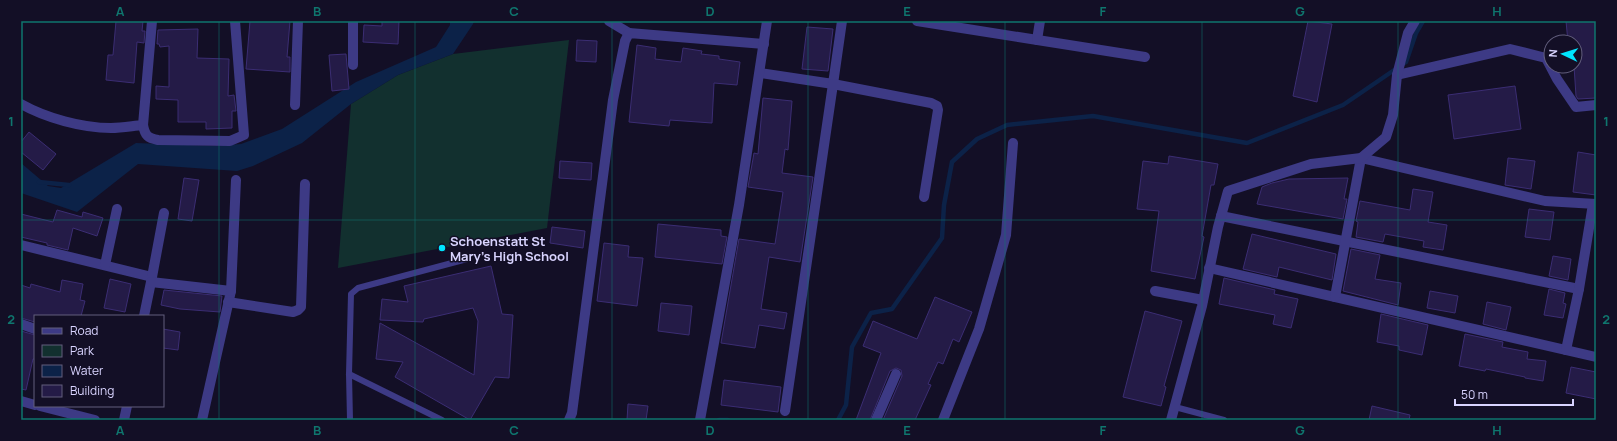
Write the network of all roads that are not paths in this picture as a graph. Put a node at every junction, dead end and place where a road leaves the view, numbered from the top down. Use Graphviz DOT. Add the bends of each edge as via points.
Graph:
graph roads {
  1 [pos="152,21"];
  2 [pos="234,21"];
  3 [pos="298,21"];
  4 [pos="353,21"];
  5 [pos="609,21"];
  6 [pos="767,21"];
  7 [pos="842,21"];
  8 [pos="918,21"];
  9 [pos="1040,21"];
  10 [pos="1416,21"];
  11 [pos="629,32"];
  12 [pos="1037,40"];
  13 [pos="764,44"];
  14 [pos="1146,57"];
  15 [pos="352,65"];
  16 [pos="760,73"];
  17 [pos="1397,75"];
  18 [pos="833,84"];
  19 [pos="21,104"];
  20 [pos="295,105"];
  21 [pos="1596,105"];
  22 [pos="143,125"];
  23 [pos="1013,143"];
  24 [pos="1361,158"];
  25 [pos="236,180"];
  26 [pos="305,184"];
  27 [pos="924,197"];
  28 [pos="1595,204"];
  29 [pos="117,209"];
  30 [pos="164,213"];
  31 [pos="1221,216"];
  32 [pos="1346,242"];
  33 [pos="21,245"];
  34 [pos="467,260"];
  35 [pos="105,265"];
  36 [pos="1210,268"];
  37 [pos="152,280"];
  38 [pos="1579,289"];
  39 [pos="231,291"];
  40 [pos="1156,291"];
  41 [pos="1335,297"];
  42 [pos="1203,300"];
  43 [pos="228,302"];
  44 [pos="144,315"];
  45 [pos="21,324"];
  46 [pos="34,328"];
  47 [pos="1566,350"];
  48 [pos="1596,357"];
  49 [pos="349,374"];
  50 [pos="896,374"];
  51 [pos="21,401"];
  52 [pos="34,405"];
  53 [pos="44,407"];
  54 [pos="127,407"];
  55 [pos="1175,407"];
  56 [pos="785,411"];
  57 [pos="95,420"];
  58 [pos="124,420"];
  59 [pos="202,420"];
  60 [pos="350,420"];
  61 [pos="442,420"];
  62 [pos="569,420"];
  63 [pos="700,420"];
  64 [pos="876,420"];
  65 [pos="943,420"];
  66 [pos="1171,420"];
  67 [pos="1224,420"];
  1 -- 22 [label="street"];
  2 -- 22 [label="street" via="244,135 230,141 158,140 146,136"];
  3 -- 20 [label="street"];
  4 -- 15 [label="street"];
  5 -- 11 [label="street"];
  6 -- 13 [label="street"];
  7 -- 18 [label="street"];
  8 -- 12 [label="street"];
  9 -- 12 [label="street"];
  10 -- 17 [label="street" via="1408,33"];
  11 -- 13 [label="street"];
  11 -- 62 [label="street" via="613,100 572,413"];
  12 -- 14 [label="street"];
  13 -- 16 [label="street"];
  16 -- 18 [label="street"];
  16 -- 63 [label="street"];
  17 -- 21 [label="street" via="1510,49 1546,58 1576,107"];
  17 -- 24 [label="street" via="1392,115 1386,137"];
  18 -- 27 [label="street" via="937,106"];
  18 -- 56 [label="street"];
  19 -- 22 [label="street" via="30,110 86,126 112,128"];
  23 -- 65 [label="street" via="1006,235 979,328"];
  24 -- 28 [label="street" via="1545,201"];
  24 -- 31 [label="street" via="1311,164 1228,191"];
  24 -- 32 [label="street"];
  25 -- 39 [label="street"];
  26 -- 43 [label="street" via="301,307 293,312"];
  28 -- 38 [label="street"];
  29 -- 35 [label="street"];
  30 -- 37 [label="street"];
  31 -- 32 [label="street"];
  31 -- 36 [label="street"];
  32 -- 38 [label="street"];
  32 -- 41 [label="street"];
  33 -- 35 [label="street"];
  34 -- 49 [label="lane" via="358,288 351,294"];
  35 -- 37 [label="street"];
  36 -- 41 [label="street"];
  36 -- 42 [label="street"];
  37 -- 39 [label="street"];
  37 -- 44 [label="street"];
  38 -- 47 [label="street"];
  39 -- 43 [label="street"];
  40 -- 42 [label="street"];
  41 -- 47 [label="street"];
  42 -- 55 [label="street"];
  43 -- 59 [label="street"];
  45 -- 46 [label="street"];
  47 -- 48 [label="street"];
  49 -- 60 [label="lane"];
  49 -- 61 [label="lane"];
  50 -- 64 [label="street"];
  51 -- 52 [label="street"];
  53 -- 57 [label="street"];
  54 -- 58 [label="street"];
  55 -- 66 [label="street"];
  55 -- 67 [label="lane"];
}
